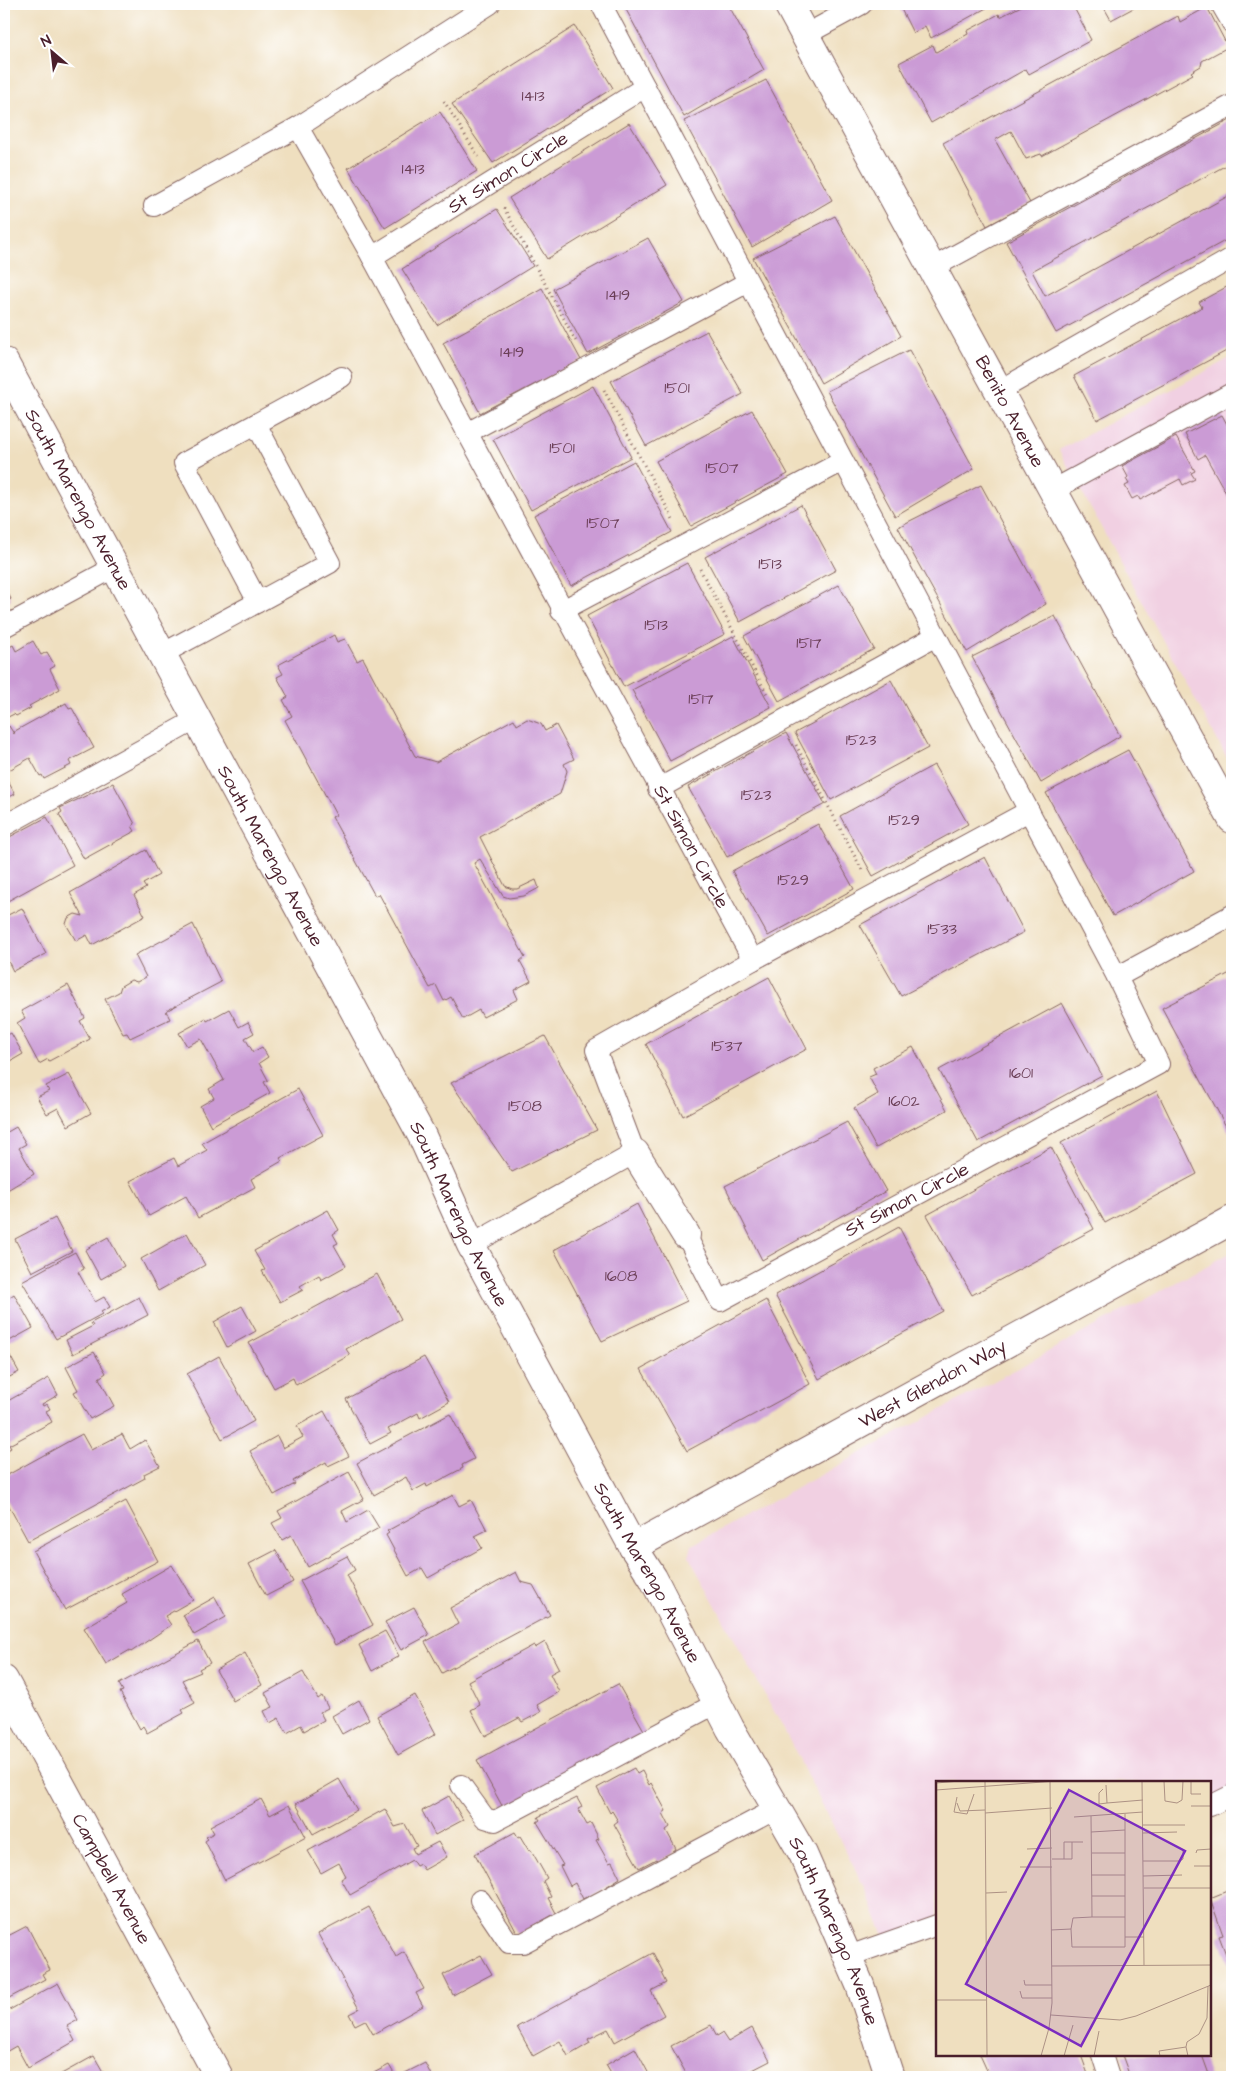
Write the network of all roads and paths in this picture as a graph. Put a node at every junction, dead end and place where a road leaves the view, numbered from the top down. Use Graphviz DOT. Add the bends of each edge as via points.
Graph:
graph roads {
  1 [pos="490,4"];
  2 [pos="601,4"];
  3 [pos="788,4"];
  4 [pos="862,4"];
  5 [pos="1221,4"];
  6 [pos="1232,23"];
  7 [pos="805,36"];
  8 [pos="645,87"];
  9 [pos="444,101"];
  10 [pos="1232,105"];
  11 [pos="298,127"];
  12 [pos="480,159"];
  13 [pos="154,206"];
  14 [pos="504,206"];
  15 [pos="372,257"];
  16 [pos="1232,258"];
  17 [pos="932,268"];
  18 [pos="748,282"];
  19 [pos="578,344"];
  20 [pos="4,362"];
  21 [pos="342,377"];
  22 [pos="600,382"];
  23 [pos="999,391"];
  24 [pos="1232,393"];
  25 [pos="256,424"];
  26 [pos="467,433"];
  27 [pos="843,462"];
  28 [pos="1053,490"];
  29 [pos="677,527"];
  30 [pos="115,567"];
  31 [pos="699,568"];
  32 [pos="258,602"];
  33 [pos="561,611"];
  34 [pos="4,626"];
  35 [pos="936,636"];
  36 [pos="162,654"];
  37 [pos="770,699"];
  38 [pos="197,719"];
  39 [pos="793,740"];
  40 [pos="658,789"];
  41 [pos="1029,811"];
  42 [pos="1232,819"];
  43 [pos="4,826"];
  44 [pos="863,873"];
  45 [pos="1232,915"];
  46 [pos="752,960"];
  47 [pos="1117,977"];
  48 [pos="635,1153"];
  49 [pos="1232,1220"];
  50 [pos="686,1235"];
  51 [pos="471,1245"];
  52 [pos="633,1547"];
  53 [pos="4,1680"];
  54 [pos="717,1704"];
  55 [pos="462,1785"];
  56 [pos="1232,1795"];
  57 [pos="1211,1806"];
  58 [pos="778,1808"];
  59 [pos="480,1900"];
  60 [pos="936,1924"];
  61 [pos="849,1956"];
  62 [pos="1102,2056"];
  63 [pos="219,2077"];
  64 [pos="890,2077"];
  65 [pos="1109,2077"];
  1 -- 11 [label="lane"];
  2 -- 8 [label="lane, St Simon Circle"];
  3 -- 7 [label="street, Benito Avenue"];
  4 -- 7 [label="lane"];
  5 -- 6 [label="lane"];
  7 -- 17 [label="street, Benito Avenue"];
  8 -- 15 [label="lane, St Simon Circle"];
  8 -- 18 [label="lane, St Simon Circle"];
  9 -- 12 [label="path"];
  10 -- 17 [label="lane"];
  11 -- 13 [label="lane"];
  11 -- 15 [label="lane, St Simon Circle"];
  14 -- 19 [label="path"];
  15 -- 26 [label="lane, St Simon Circle"];
  16 -- 23 [label="lane"];
  17 -- 23 [label="street, Benito Avenue"];
  18 -- 26 [label="lane"];
  18 -- 27 [label="lane, St Simon Circle"];
  20 -- 30 [label="street, South Marengo Avenue"];
  21 -- 25 [label="lane"];
  22 -- 29 [label="path"];
  23 -- 28 [label="street, Benito Avenue"];
  24 -- 28 [label="lane"];
  25 -- 32 [label="lane" via="330,563"];
  25 -- 32 [label="lane" via="184,463"];
  26 -- 33 [label="lane, St Simon Circle"];
  27 -- 33 [label="lane"];
  27 -- 35 [label="lane, St Simon Circle"];
  28 -- 42 [label="street, Benito Avenue"];
  30 -- 34 [label="lane"];
  30 -- 36 [label="street, South Marengo Avenue"];
  31 -- 37 [label="path"];
  32 -- 36 [label="lane"];
  33 -- 40 [label="lane, St Simon Circle"];
  35 -- 40 [label="lane"];
  35 -- 41 [label="lane, St Simon Circle"];
  36 -- 38 [label="street, South Marengo Avenue"];
  38 -- 43 [label="lane"];
  38 -- 51 [label="street, South Marengo Avenue" via="422,1136"];
  39 -- 44 [label="path"];
  40 -- 46 [label="lane, St Simon Circle"];
  41 -- 46 [label="lane"];
  41 -- 47 [label="lane, St Simon Circle"];
  45 -- 47 [label="lane"];
  46 -- 48 [label="lane, St Simon Circle" via="596,1050"];
  47 -- 50 [label="lane, St Simon Circle" via="1159,1064 720,1301"];
  48 -- 50 [label="street, St Simon Circle"];
  48 -- 51 [label="lane"];
  49 -- 52 [label="street, West Glendon Way"];
  51 -- 52 [label="street, South Marengo Avenue"];
  52 -- 54 [label="street, South Marengo Avenue" via="653,1578"];
  53 -- 63 [label="street, Campbell Avenue"];
  54 -- 55 [label="lane" via="495,1822 485,1818"];
  54 -- 58 [label="street, South Marengo Avenue"];
  56 -- 57 [label="lane"];
  58 -- 59 [label="lane" via="523,1943 510,1943"];
  58 -- 61 [label="street, South Marengo Avenue" via="803,1854"];
  60 -- 61 [label="lane"];
  61 -- 64 [label="street, South Marengo Avenue"];
  62 -- 65 [label="lane"];
}
